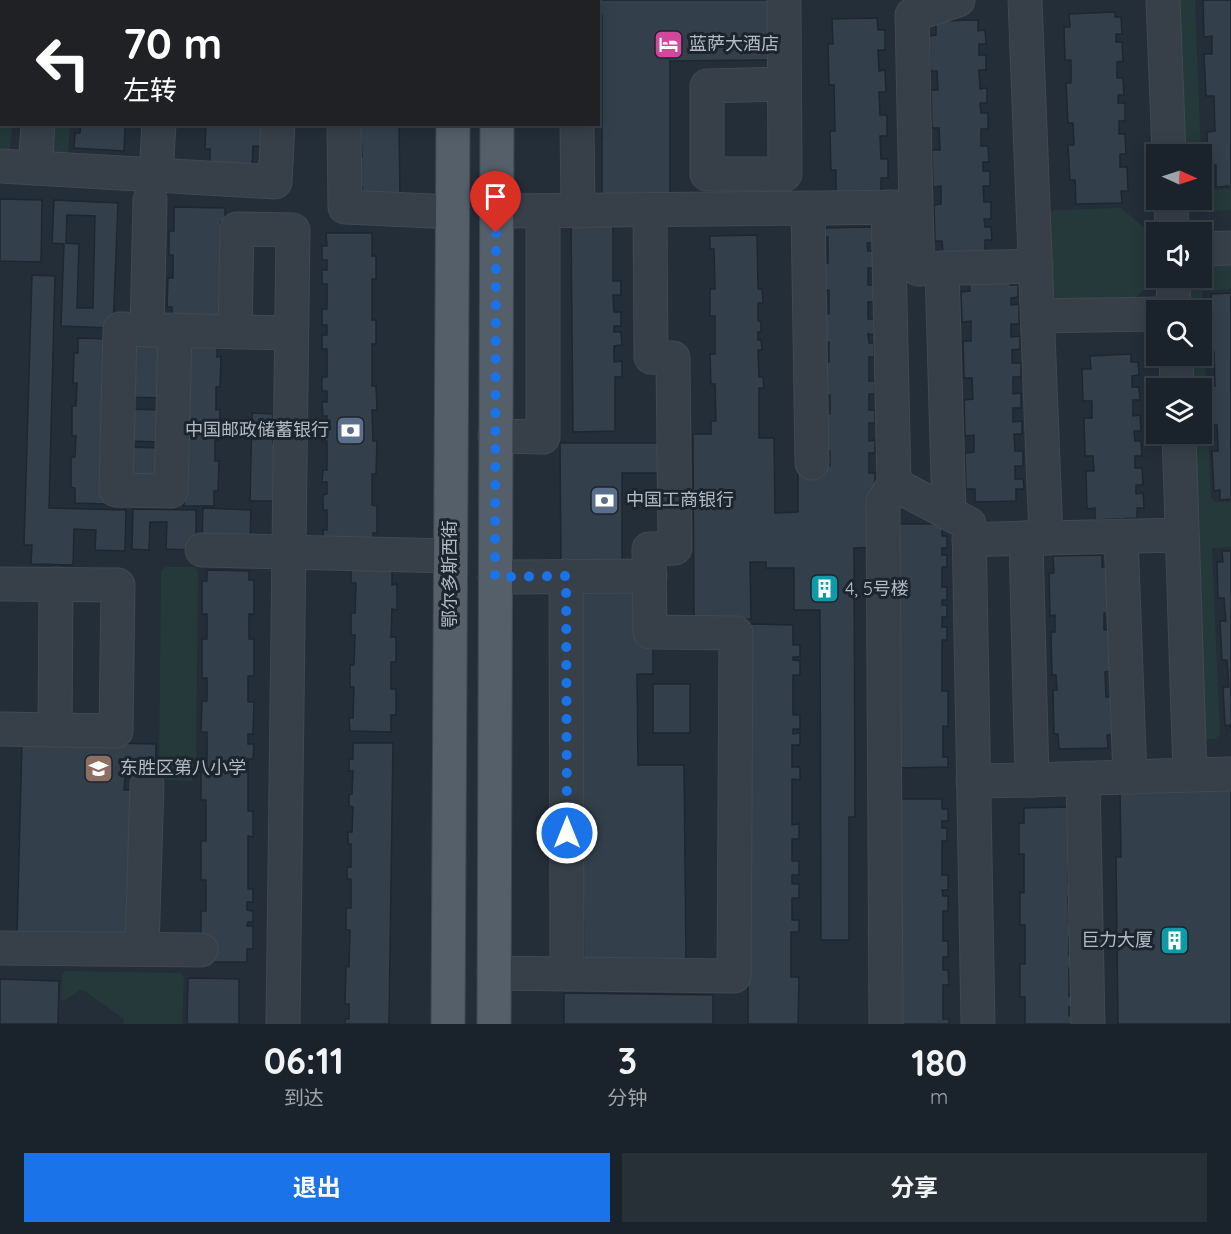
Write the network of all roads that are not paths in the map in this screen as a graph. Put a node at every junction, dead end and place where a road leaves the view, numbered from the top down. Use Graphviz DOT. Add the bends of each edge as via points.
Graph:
graph roads {
  1 [pos="784,0"];
  2 [pos="958,0"];
  3 [pos="1025,0"];
  4 [pos="1163,0"];
  5 [pos="908,8"];
  6 [pos="784,84"];
  7 [pos="38,126"];
  8 [pos="159,126"];
  9 [pos="278,126"];
  10 [pos="344,126"];
  11 [pos="453,126"];
  12 [pos="496,126"];
  13 [pos="577,126"];
  14 [pos="1169,144"];
  15 [pos="0,166"];
  16 [pos="35,168"];
  17 [pos="153,187"];
  18 [pos="902,207"];
  19 [pos="808,208"];
  20 [pos="650,210"];
  21 [pos="496,211"];
  22 [pos="543,211"];
  23 [pos="578,211"];
  24 [pos="453,212"];
  25 [pos="1231,248"];
  26 [pos="1212,249"];
  27 [pos="1036,266"];
  28 [pos="942,268"];
  29 [pos="1146,314"];
  30 [pos="1038,316"];
  31 [pos="235,332"];
  32 [pos="291,333"];
  33 [pos="495,436"];
  34 [pos="1179,444"];
  35 [pos="812,463"];
  36 [pos="894,484"];
  37 [pos="949,514"];
  38 [pos="1182,535"];
  39 [pos="1121,536"];
  40 [pos="1036,538"];
  41 [pos="969,540"];
  42 [pos="202,550"];
  43 [pos="288,552"];
  44 [pos="450,556"];
  45 [pos="566,576"];
  46 [pos="650,576"];
  47 [pos="495,577"];
  48 [pos="0,584"];
  49 [pos="56,584"];
  50 [pos="0,729"];
  51 [pos="55,730"];
  52 [pos="1231,774"];
  53 [pos="1190,775"];
  54 [pos="1130,777"];
  55 [pos="1083,778"];
  56 [pos="1032,780"];
  57 [pos="974,781"];
  58 [pos="147,785"];
  59 [pos="0,948"];
  60 [pos="142,949"];
  61 [pos="201,950"];
  62 [pos="494,973"];
  63 [pos="567,974"];
  64 [pos="283,1024"];
  65 [pos="448,1024"];
  66 [pos="494,1024"];
  67 [pos="886,1024"];
  68 [pos="978,1024"];
  69 [pos="1088,1024"];
  1 -- 6 [label="lane"];
  2 -- 5 [label="lane"];
  3 -- 27 [label="lane"];
  4 -- 14 [label="lane"];
  5 -- 18 [label="lane"];
  7 -- 16 [label="lane"];
  8 -- 17 [label="lane"];
  9 -- 17 [label="lane" via="274,182"];
  10 -- 24 [label="lane" via="345,207"];
  11 -- 24 [label="main road, 鄂尔多斯西街"];
  12 -- 21 [label="main road"];
  13 -- 23 [label="lane"];
  15 -- 16 [label="lane"];
  16 -- 17 [label="lane"];
  17 -- 31 [label="lane" via="161,330"];
  18 -- 19 [label="lane"];
  18 -- 28 [label="lane" via="918,269"];
  18 -- 36 [label="lane"];
  19 -- 20 [label="lane"];
  19 -- 35 [label="lane"];
  20 -- 23 [label="lane"];
  20 -- 46 [label="lane" via="651,357 673,358 675,548 649,549"];
  21 -- 22 [label="lane"];
  21 -- 33 [label="main road"];
  22 -- 23 [label="lane"];
  22 -- 33 [label="lane" via="543,437"];
  24 -- 44 [label="main road, 鄂尔多斯西街"];
  25 -- 26 [label="lane"];
  27 -- 28 [label="lane"];
  27 -- 30 [label="lane"];
  28 -- 37 [label="lane"];
  29 -- 30 [label="lane"];
  30 -- 40 [label="lane"];
  31 -- 32 [label="lane"];
  31 -- 32 [label="lane" via="237,229 293,230"];
  32 -- 43 [label="lane"];
  33 -- 47 [label="main road"];
  34 -- 38 [label="lane"];
  36 -- 37 [label="lane"];
  36 -- 67 [label="lane" via="883,502"];
  37 -- 41 [label="lane" via="969,524"];
  38 -- 39 [label="lane"];
  38 -- 53 [label="lane"];
  39 -- 40 [label="lane"];
  39 -- 54 [label="lane"];
  40 -- 41 [label="lane"];
  40 -- 56 [label="lane"];
  41 -- 57 [label="lane"];
  42 -- 43 [label="lane"];
  43 -- 44 [label="lane"];
  43 -- 64 [label="lane"];
  44 -- 65 [label="main road, 鄂尔多斯西街"];
  45 -- 46 [label="lane"];
  45 -- 47 [label="lane"];
  45 -- 63 [label="lane"];
  46 -- 63 [label="lane" via="650,632 736,633 734,976"];
  47 -- 62 [label="main road"];
  48 -- 49 [label="lane"];
  49 -- 51 [label="lane"];
  49 -- 51 [label="lane" via="118,585 118,607 116,730"];
  50 -- 51 [label="lane"];
  52 -- 53 [label="lane"];
  53 -- 54 [label="lane"];
  54 -- 55 [label="lane"];
  55 -- 56 [label="lane"];
  55 -- 69 [label="lane"];
  56 -- 57 [label="lane"];
  57 -- 68 [label="lane"];
  58 -- 60 [label="lane"];
  59 -- 60 [label="lane"];
  60 -- 61 [label="lane"];
  62 -- 63 [label="lane"];
  62 -- 66 [label="main road"];
}
